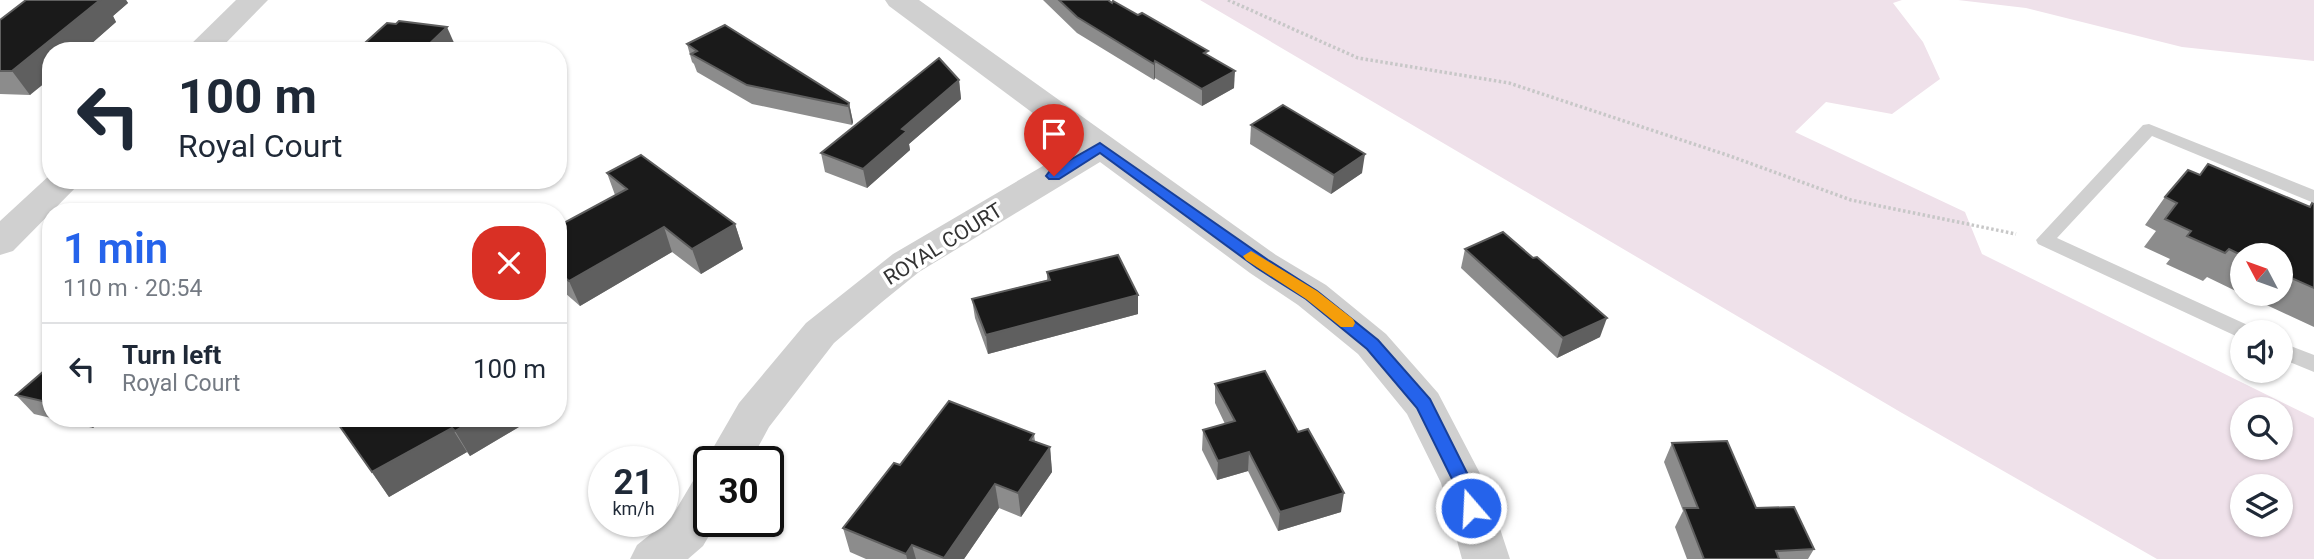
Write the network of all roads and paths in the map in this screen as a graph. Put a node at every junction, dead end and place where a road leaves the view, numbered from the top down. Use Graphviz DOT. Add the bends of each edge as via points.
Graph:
graph roads {
  1 [pos="253,0"];
  2 [pos="901,0"];
  3 [pos="1228,0"];
  4 [pos="209,42"];
  5 [pos="1100,147"];
  6 [pos="56,189"];
  7 [pos="2314,197"];
  8 [pos="2045,240"];
  9 [pos="0,242"];
  10 [pos="2230,325"];
  11 [pos="2293,355"];
  12 [pos="2314,364"];
  13 [pos="736,446"];
  14 [pos="693,522"];
  15 [pos="654,559"];
  16 [pos="1486,559"];
  1 -- 4 [label="street"];
  2 -- 5 [label="street"];
  3 -- 8 [label="path" via="1358,58 1509,83 1851,200"];
  5 -- 13 [label="street, ROYAL COURT" via="906,263 868,292 820,333 754,415"];
  5 -- 16 [label="street" via="1312,295 1373,344 1423,404 1463,483"];
  6 -- 9 [label="street"];
  7 -- 8 [label="lane" via="2149,129"];
  8 -- 10 [label="lane"];
  11 -- 12 [label="lane"];
  14 -- 15 [label="street"];
}
